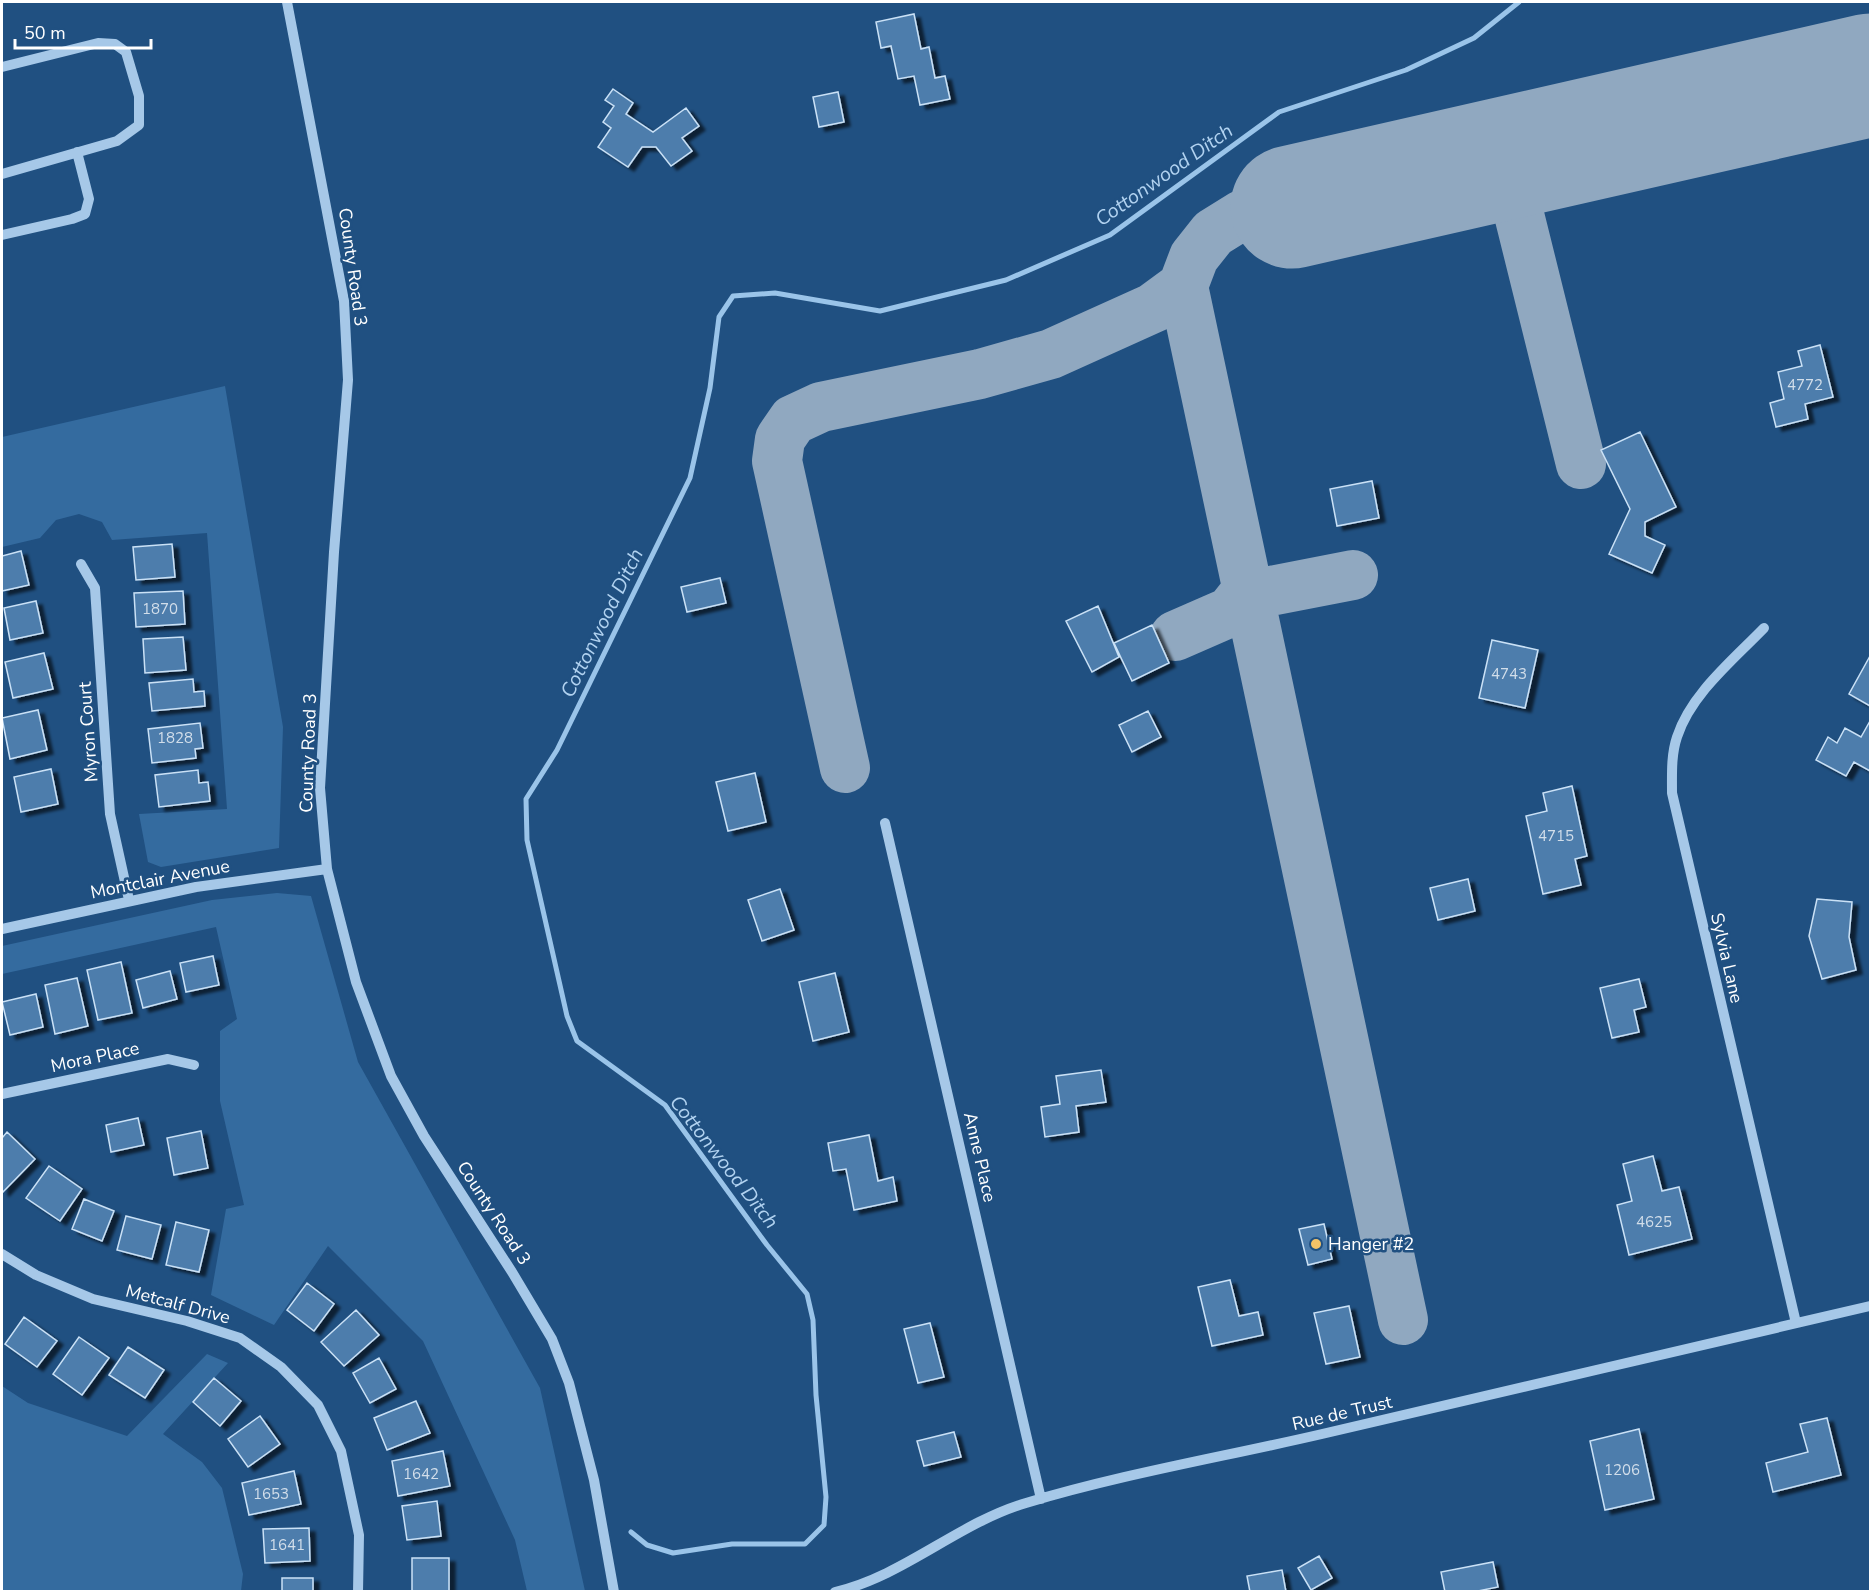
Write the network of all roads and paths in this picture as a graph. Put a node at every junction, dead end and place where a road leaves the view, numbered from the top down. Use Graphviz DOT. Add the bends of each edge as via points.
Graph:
graph roads {
  1 [pos="287,2"];
  2 [pos="2,67"];
  3 [pos="77,152"];
  4 [pos="2,174"];
  5 [pos="2,236"];
  6 [pos="81,564"];
  7 [pos="1764,628"];
  8 [pos="885,823"];
  9 [pos="327,869"];
  10 [pos="129,900"];
  11 [pos="2,929"];
  12 [pos="194,1065"];
  13 [pos="2,1094"];
  14 [pos="2,1254"];
  15 [pos="1870,1306"];
  16 [pos="1796,1323"];
  17 [pos="1041,1499"];
  18 [pos="358,1592"];
  19 [pos="614,1592"];
  20 [pos="835,1592"];
  1 -- 9 [label="street, County Road 3" via="344,301 348,380 320,788"];
  2 -- 3 [label="street" via="98,43 115,44 126,52 139,96 139,125 117,141"];
  3 -- 4 [label="street"];
  3 -- 5 [label="street" via="89,199 85,214"];
  6 -- 10 [label="street, Myron Court" via="95,588 110,814"];
  7 -- 16 [label="street, Sylvia Lane" via="1685,717 1672,762 1672,793"];
  8 -- 17 [label="street, Anne Place"];
  9 -- 10 [label="street, Montclair Avenue"];
  9 -- 19 [label="street, County Road 3" via="357,982 391,1076 424,1136 552,1339 569,1383 594,1480"];
  10 -- 11 [label="street, Montclair Avenue"];
  12 -- 13 [label="street, Mora Place" via="168,1059"];
  14 -- 18 [label="street, Metcalf Drive" via="36,1275 93,1299 240,1338 281,1367 318,1405 341,1451 359,1535"];
  15 -- 16 [label="street, Rue de Trust"];
  16 -- 17 [label="street, Rue de Trust"];
  17 -- 20 [label="street, Rue de Trust" via="984,1518 896,1569"];
}
